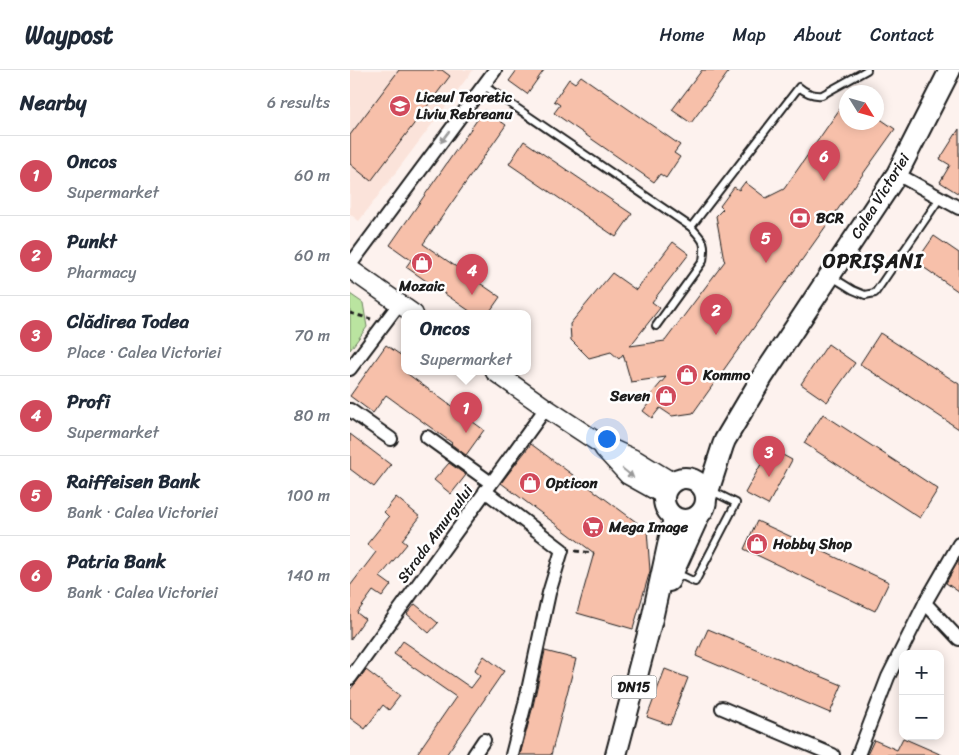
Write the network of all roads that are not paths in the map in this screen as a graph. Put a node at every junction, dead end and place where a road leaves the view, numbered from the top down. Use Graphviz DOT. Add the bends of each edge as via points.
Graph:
graph roads {
  1 [pos="495,70"];
  2 [pos="867,70"];
  3 [pos="945,73"];
  4 [pos="483,85"];
  5 [pos="897,174"];
  6 [pos="940,198"];
  7 [pos="959,208"];
  8 [pos="691,227"];
  9 [pos="350,265"];
  10 [pos="350,269"];
  11 [pos="830,275"];
  12 [pos="406,309"];
  13 [pos="401,313"];
  14 [pos="656,326"];
  15 [pos="350,369"];
  16 [pos="499,375"];
  17 [pos="546,408"];
  18 [pos="350,410"];
  19 [pos="427,437"];
  20 [pos="391,439"];
  21 [pos="723,445"];
  22 [pos="675,485"];
  23 [pos="488,487"];
  24 [pos="705,501"];
  25 [pos="674,518"];
  26 [pos="959,544"];
  27 [pos="674,571"];
  28 [pos="926,603"];
  29 [pos="652,619"];
  30 [pos="959,639"];
  31 [pos="350,678"];
  32 [pos="722,708"];
  33 [pos="484,740"];
  34 [pos="474,755"];
  35 [pos="512,755"];
  36 [pos="616,755"];
  37 [pos="833,755"];
  38 [pos="858,755"];
  1 -- 4 [label="street"];
  2 -- 8 [label="lane" via="822,95 804,92 799,87"];
  3 -- 5 [label="main road, Calea Victoriei / DN15"];
  4 -- 8 [label="lane"];
  4 -- 9 [label="street, one-way"];
  5 -- 6 [label="street"];
  5 -- 11 [label="main road, Calea Victoriei / DN15"];
  6 -- 7 [label="street"];
  6 -- 11 [label="lane" via="875,293 865,295"];
  8 -- 14 [label="lane" via="702,239 705,249 703,261"];
  10 -- 12 [label="street"];
  11 -- 21 [label="main road, Calea Victoriei / DN15" via="763,376"];
  13 -- 15 [label="street" via="382,326"];
  16 -- 17 [label="street"];
  17 -- 22 [label="street" via="599,443 636,460"];
  17 -- 23 [label="street, Strada Amurgului"];
  18 -- 20 [label="street"];
  19 -- 23 [label="street"];
  21 -- 22 [label="main road, Calea Victoriei / DN15"];
  21 -- 24 [label="main road, Calea Victoriei / DN15"];
  22 -- 24 [label="main road" via="695,480 705,491"];
  22 -- 25 [label="main road" via="664,502"];
  23 -- 31 [label="street, Strada Amurgului"];
  23 -- 35 [label="street" via="562,550 548,593"];
  24 -- 25 [label="main road" via="693,519"];
  24 -- 27 [label="main road, Calea Victoriei / DN15"];
  24 -- 27 [label="lane" via="736,503 695,582"];
  25 -- 29 [label="main road, Calea Victoriei / DN15"];
  26 -- 28 [label="street"];
  27 -- 29 [label="main road, Calea Victoriei / DN15"];
  28 -- 30 [label="street"];
  28 -- 38 [label="street" via="888,677"];
  29 -- 36 [label="main road, Calea Victoriei / DN15"];
  32 -- 37 [label="street"];
  33 -- 34 [label="street"];
}
